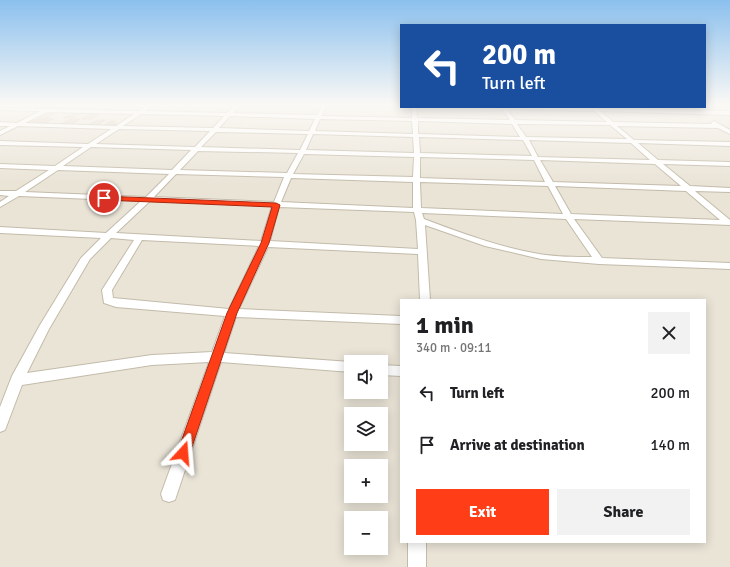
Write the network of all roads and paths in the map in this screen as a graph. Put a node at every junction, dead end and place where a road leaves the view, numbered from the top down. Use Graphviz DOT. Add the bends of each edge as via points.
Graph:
graph roads {
  1 [pos="112,131"];
  2 [pos="211,131"];
  3 [pos="260,131"];
  4 [pos="415,131"];
  5 [pos="520,131"];
  6 [pos="620,131"];
  7 [pos="311,133"];
  8 [pos="415,136"];
  9 [pos="525,139"];
  10 [pos="632,142"];
  11 [pos="0,143"];
  12 [pos="730,144"];
  13 [pos="89,146"];
  14 [pos="196,149"];
  15 [pos="302,152"];
  16 [pos="417,156"];
  17 [pos="537,160"];
  18 [pos="656,162"];
  19 [pos="730,164"];
  20 [pos="0,166"];
  21 [pos="57,168"];
  22 [pos="172,172"];
  23 [pos="289,175"];
  24 [pos="416,181"];
  25 [pos="550,184"];
  26 [pos="687,189"];
  27 [pos="730,190"];
  28 [pos="0,193"];
  29 [pos="18,194"];
  30 [pos="147,200"];
  31 [pos="0,205"];
  32 [pos="276,205"];
  33 [pos="417,210"];
  34 [pos="568,216"];
  35 [pos="420,220"];
  36 [pos="729,223"];
  37 [pos="0,230"];
  38 [pos="109,235"];
  39 [pos="139,238"];
  40 [pos="265,243"];
  41 [pos="423,252"];
  42 [pos="599,261"];
  43 [pos="730,266"];
  44 [pos="425,299"];
  45 [pos="232,313"];
  46 [pos="400,320"];
  47 [pos="217,357"];
  48 [pos="344,366"];
  49 [pos="388,370"];
  50 [pos="400,371"];
  51 [pos="17,380"];
  52 [pos="0,425"];
  53 [pos="169,494"];
  54 [pos="417,543"];
  55 [pos="417,567"];
  1 -- 13 [label="street"];
  2 -- 14 [label="street"];
  3 -- 7 [label="street"];
  4 -- 8 [label="street"];
  5 -- 9 [label="street"];
  6 -- 10 [label="street"];
  7 -- 8 [label="street"];
  7 -- 15 [label="street"];
  8 -- 9 [label="street"];
  8 -- 16 [label="street"];
  9 -- 10 [label="street"];
  9 -- 17 [label="street"];
  10 -- 12 [label="street"];
  10 -- 18 [label="street"];
  11 -- 13 [label="street"];
  13 -- 14 [label="street"];
  13 -- 21 [label="street"];
  14 -- 15 [label="street"];
  14 -- 22 [label="street"];
  15 -- 16 [label="street"];
  15 -- 23 [label="street"];
  16 -- 17 [label="street"];
  16 -- 24 [label="street"];
  17 -- 18 [label="street"];
  17 -- 25 [label="street"];
  18 -- 19 [label="street"];
  18 -- 26 [label="street"];
  20 -- 21 [label="street"];
  21 -- 22 [label="street"];
  21 -- 29 [label="street"];
  22 -- 23 [label="street"];
  22 -- 30 [label="street"];
  23 -- 24 [label="street"];
  23 -- 32 [label="street"];
  24 -- 25 [label="street"];
  24 -- 33 [label="street"];
  25 -- 26 [label="street"];
  25 -- 34 [label="street"];
  26 -- 27 [label="street"];
  26 -- 36 [label="street"];
  28 -- 29 [label="street"];
  29 -- 30 [label="street"];
  29 -- 31 [label="street"];
  30 -- 32 [label="street"];
  30 -- 38 [label="street"];
  32 -- 33 [label="street"];
  32 -- 40 [label="street"];
  33 -- 34 [label="street"];
  33 -- 35 [label="street"];
  34 -- 36 [label="street"];
  34 -- 42 [label="street"];
  35 -- 41 [label="street"];
  35 -- 42 [label="street" via="519,254"];
  37 -- 38 [label="street"];
  38 -- 39 [label="street"];
  38 -- 51 [label="street" via="94,249 75,275"];
  39 -- 40 [label="street"];
  39 -- 45 [label="street" via="107,290 108,300 121,304"];
  40 -- 41 [label="street"];
  40 -- 45 [label="street"];
  41 -- 44 [label="street"];
  42 -- 43 [label="street"];
  45 -- 46 [label="street"];
  45 -- 47 [label="street"];
  47 -- 48 [label="street"];
  47 -- 51 [label="street" via="152,360"];
  47 -- 53 [label="street"];
  49 -- 50 [label="street"];
  51 -- 52 [label="street"];
  54 -- 55 [label="street"];
}
